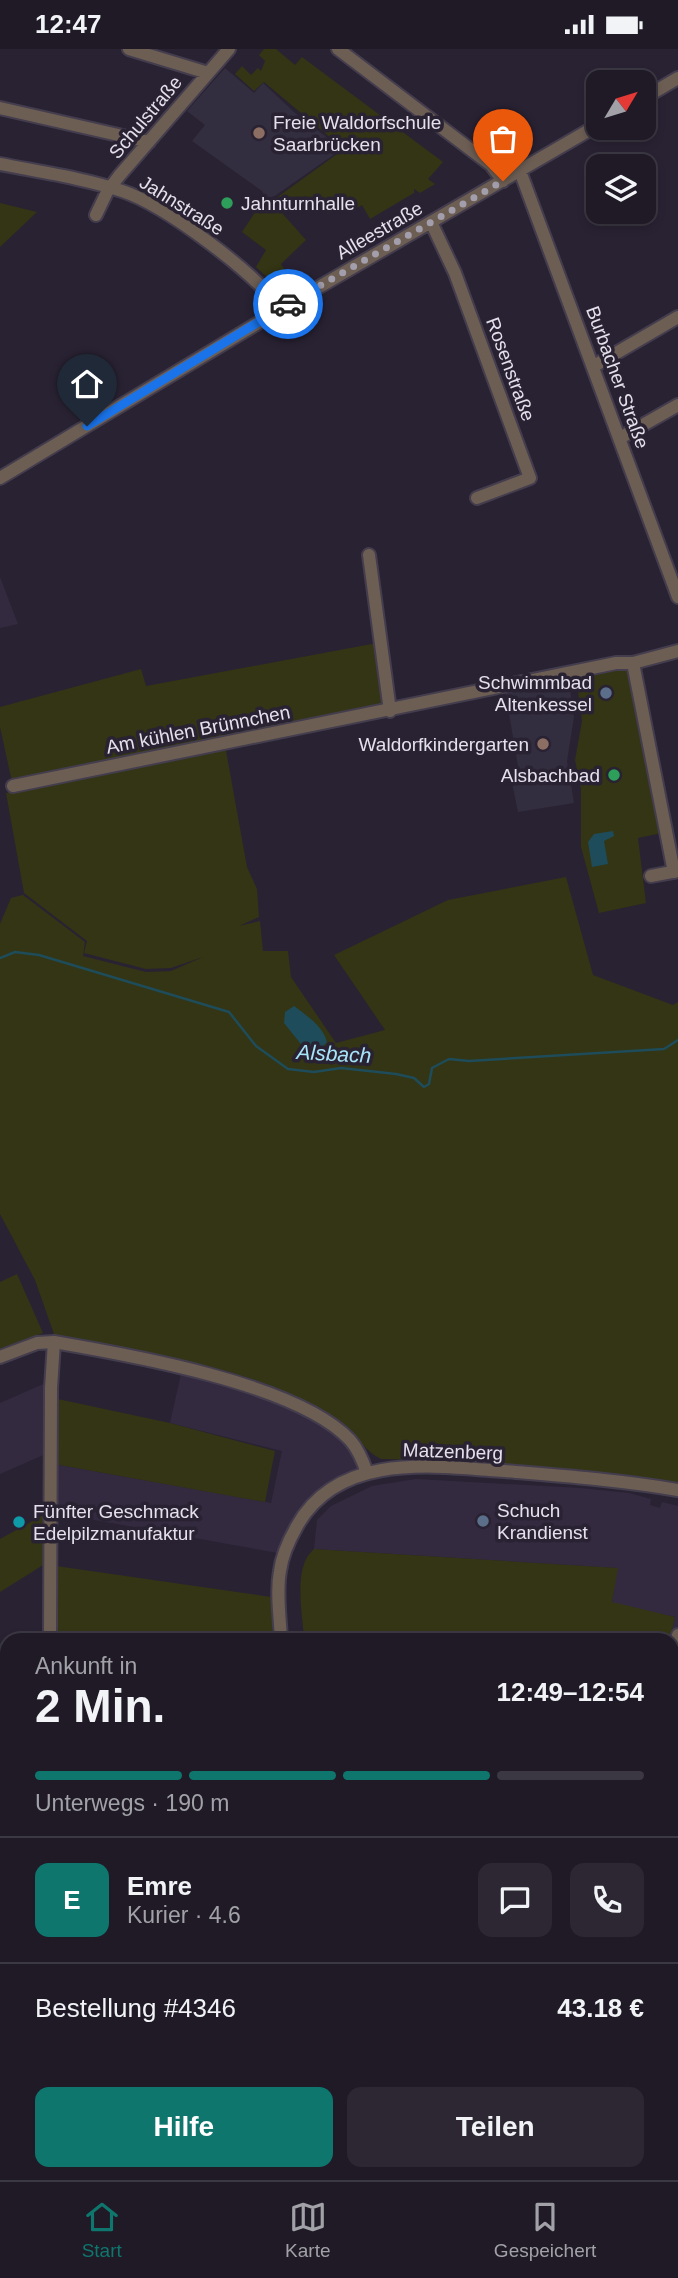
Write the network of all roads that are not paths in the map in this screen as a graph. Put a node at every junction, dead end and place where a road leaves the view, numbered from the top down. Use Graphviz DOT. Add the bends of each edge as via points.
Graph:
graph roads {
  1 [pos="129,49"];
  2 [pos="229,49"];
  3 [pos="338,49"];
  4 [pos="208,73"];
  5 [pos="678,78"];
  6 [pos="656,91"];
  7 [pos="0,109"];
  8 [pos="586,132"];
  9 [pos="149,142"];
  10 [pos="0,164"];
  11 [pos="520,171"];
  12 [pos="503,181"];
  13 [pos="111,187"];
  14 [pos="96,215"];
  15 [pos="431,222"];
  16 [pos="281,309"];
  17 [pos="678,317"];
  18 [pos="594,366"];
  19 [pos="678,405"];
  20 [pos="620,438"];
  21 [pos="0,478"];
  22 [pos="477,498"];
  23 [pos="369,555"];
  24 [pos="678,597"];
  25 [pos="678,651"];
  26 [pos="634,663"];
  27 [pos="390,711"];
  28 [pos="13,786"];
  29 [pos="676,871"];
  30 [pos="651,876"];
  31 [pos="54,1342"];
  32 [pos="0,1357"];
  33 [pos="367,1472"];
  34 [pos="678,1490"];
  35 [pos="50,1633"];
  36 [pos="281,1633"];
  1 -- 4 [label="street"];
  2 -- 4 [label="street, Schulstraße"];
  3 -- 12 [label="street" via="491,165"];
  4 -- 9 [label="street, Schulstraße"];
  5 -- 6 [label="street"];
  7 -- 9 [label="street"];
  8 -- 11 [label="street, Alleestraße"];
  9 -- 13 [label="street, Schulstraße"];
  10 -- 13 [label="street, Jahnstraße"];
  11 -- 12 [label="street, Alleestraße"];
  11 -- 18 [label="street, Burbacher Straße"];
  12 -- 15 [label="street, Alleestraße"];
  13 -- 14 [label="street, Schulstraße"];
  13 -- 16 [label="street, Jahnstraße" via="151,204 223,254 267,290"];
  15 -- 16 [label="street, Alleestraße"];
  15 -- 22 [label="street, Rosenstraße" via="455,273 530,478"];
  16 -- 21 [label="street, Alleestraße"];
  17 -- 18 [label="street"];
  18 -- 20 [label="street, Burbacher Straße"];
  19 -- 20 [label="street"];
  20 -- 24 [label="street, Burbacher Straße"];
  23 -- 27 [label="street"];
  25 -- 26 [label="street, Am kühlen Brünnchen"];
  26 -- 27 [label="street, Am kühlen Brünnchen"];
  26 -- 29 [label="street"];
  27 -- 28 [label="street, Am kühlen Brünnchen"];
  29 -- 30 [label="street"];
  31 -- 32 [label="street" via="37,1343"];
  31 -- 33 [label="street" via="253,1386 285,1399 349,1439"];
  31 -- 35 [label="street"];
  33 -- 34 [label="street, Matzenberg" via="401,1467 459,1468 604,1478"];
  33 -- 36 [label="street, Matzenberg" via="324,1494 301,1518 280,1571"];
}
